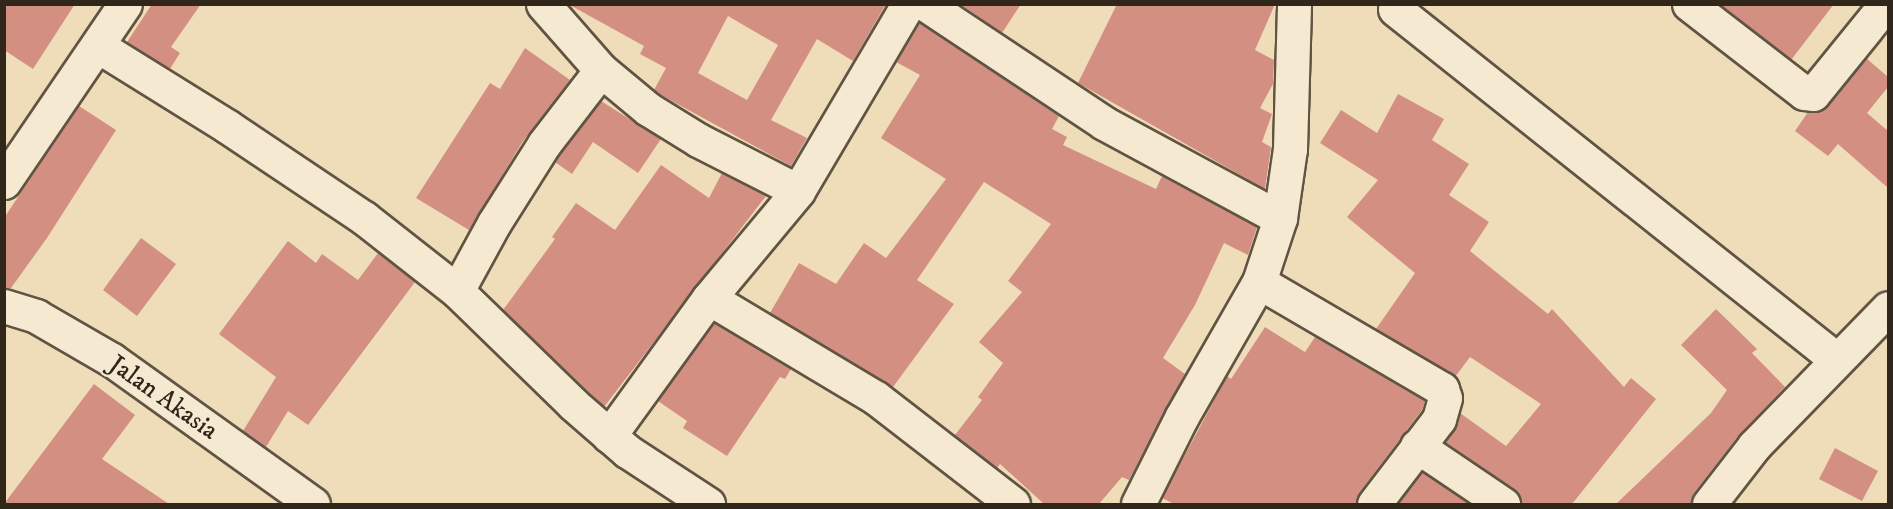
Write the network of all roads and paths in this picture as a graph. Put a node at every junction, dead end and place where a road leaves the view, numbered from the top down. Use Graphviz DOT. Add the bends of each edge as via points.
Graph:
graph roads {
  1 [pos="125,4"];
  2 [pos="543,4"];
  3 [pos="908,4"];
  4 [pos="925,4"];
  5 [pos="1294,4"];
  6 [pos="1886,4"];
  7 [pos="1689,5"];
  8 [pos="1395,9"];
  9 [pos="98,46"];
  10 [pos="601,70"];
  11 [pos="4,182"];
  12 [pos="798,191"];
  13 [pos="1280,218"];
  14 [pos="1259,282"];
  15 [pos="458,291"];
  16 [pos="709,298"];
  17 [pos="4,306"];
  18 [pos="1888,308"];
  19 [pos="1837,360"];
  20 [pos="609,436"];
  21 [pos="1417,446"];
  22 [pos="313,504"];
  23 [pos="708,504"];
  24 [pos="1013,504"];
  25 [pos="1138,504"];
  26 [pos="1374,504"];
  27 [pos="1503,504"];
  28 [pos="1709,504"];
  1 -- 9 [label="street"];
  2 -- 10 [label="street"];
  3 -- 12 [label="street"];
  4 -- 13 [label="street" via="1104,123"];
  5 -- 13 [label="street" via="1290,149"];
  6 -- 7 [label="street" via="1813,94 1804,93"];
  8 -- 19 [label="street"];
  9 -- 11 [label="street"];
  9 -- 15 [label="street" via="228,126 364,218"];
  10 -- 12 [label="street" via="648,109 698,140"];
  10 -- 15 [label="street" via="544,144 494,223"];
  12 -- 16 [label="street"];
  13 -- 14 [label="street"];
  14 -- 21 [label="street" via="1442,389 1444,407"];
  14 -- 25 [label="street" via="1181,418"];
  15 -- 20 [label="street"];
  16 -- 20 [label="street"];
  16 -- 24 [label="street" via="876,398"];
  17 -- 22 [label="street, Jalan Akasia" via="36,316 112,360"];
  18 -- 19 [label="street"];
  19 -- 28 [label="street" via="1754,446"];
  20 -- 23 [label="street"];
  21 -- 26 [label="street"];
  21 -- 27 [label="street"];
}
